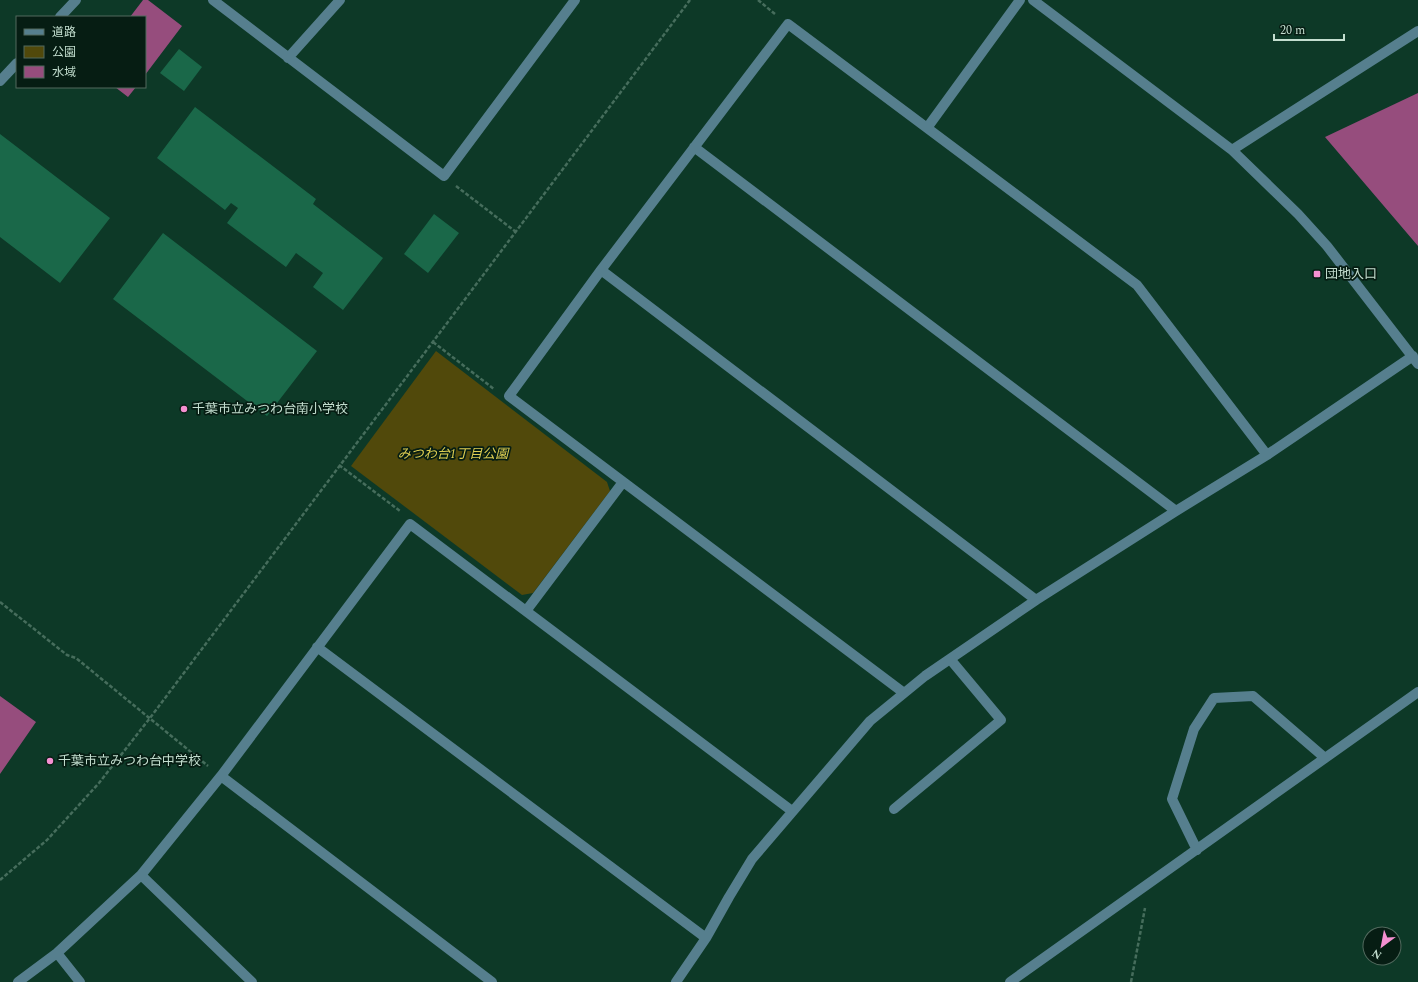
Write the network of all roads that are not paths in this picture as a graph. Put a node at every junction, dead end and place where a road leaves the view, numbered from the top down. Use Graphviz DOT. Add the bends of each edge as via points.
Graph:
graph roads {
  1 [pos="76,0"];
  2 [pos="213,0"];
  3 [pos="340,0"];
  4 [pos="574,0"];
  5 [pos="1020,0"];
  6 [pos="1033,0"];
  7 [pos="61,16"];
  8 [pos="1418,31"];
  9 [pos="288,58"];
  10 [pos="16,64"];
  11 [pos="0,81"];
  12 [pos="928,128"];
  13 [pos="694,147"];
  14 [pos="1232,150"];
  15 [pos="601,270"];
  16 [pos="1415,360"];
  17 [pos="1267,455"];
  18 [pos="623,482"];
  19 [pos="1176,511"];
  20 [pos="1036,600"];
  21 [pos="526,611"];
  22 [pos="317,647"];
  23 [pos="950,659"];
  24 [pos="1418,692"];
  25 [pos="904,693"];
  26 [pos="1325,758"];
  27 [pos="221,776"];
  28 [pos="894,809"];
  29 [pos="792,811"];
  30 [pos="1197,850"];
  31 [pos="141,875"];
  32 [pos="706,938"];
  33 [pos="57,952"];
  34 [pos="18,982"];
  35 [pos="80,982"];
  36 [pos="252,982"];
  37 [pos="492,982"];
  38 [pos="676,982"];
  39 [pos="1010,982"];
  1 -- 7 [label="street"];
  2 -- 9 [label="street"];
  3 -- 9 [label="street"];
  4 -- 9 [label="street" via="444,176"];
  5 -- 12 [label="street"];
  6 -- 14 [label="street"];
  8 -- 14 [label="street"];
  10 -- 11 [label="street"];
  12 -- 13 [label="street" via="788,24"];
  12 -- 17 [label="street" via="1137,285"];
  13 -- 15 [label="street"];
  13 -- 19 [label="street"];
  14 -- 16 [label="street" via="1328,246"];
  15 -- 18 [label="street" via="509,396"];
  15 -- 20 [label="street"];
  16 -- 17 [label="street"];
  17 -- 19 [label="street"];
  18 -- 21 [label="street"];
  18 -- 25 [label="street"];
  19 -- 20 [label="street"];
  20 -- 23 [label="street"];
  21 -- 22 [label="street" via="410,524"];
  21 -- 29 [label="street"];
  22 -- 27 [label="street"];
  22 -- 32 [label="street"];
  23 -- 25 [label="street"];
  23 -- 28 [label="street" via="1001,720"];
  24 -- 26 [label="street"];
  25 -- 29 [label="street" via="870,721"];
  26 -- 30 [label="street"];
  26 -- 30 [label="street" via="1253,696 1214,698 1194,729 1172,799"];
  27 -- 31 [label="street"];
  27 -- 37 [label="street"];
  29 -- 32 [label="street" via="752,859"];
  30 -- 39 [label="street"];
  31 -- 33 [label="street"];
  31 -- 36 [label="street"];
  32 -- 38 [label="street"];
  33 -- 34 [label="street"];
  33 -- 35 [label="street"];
}
